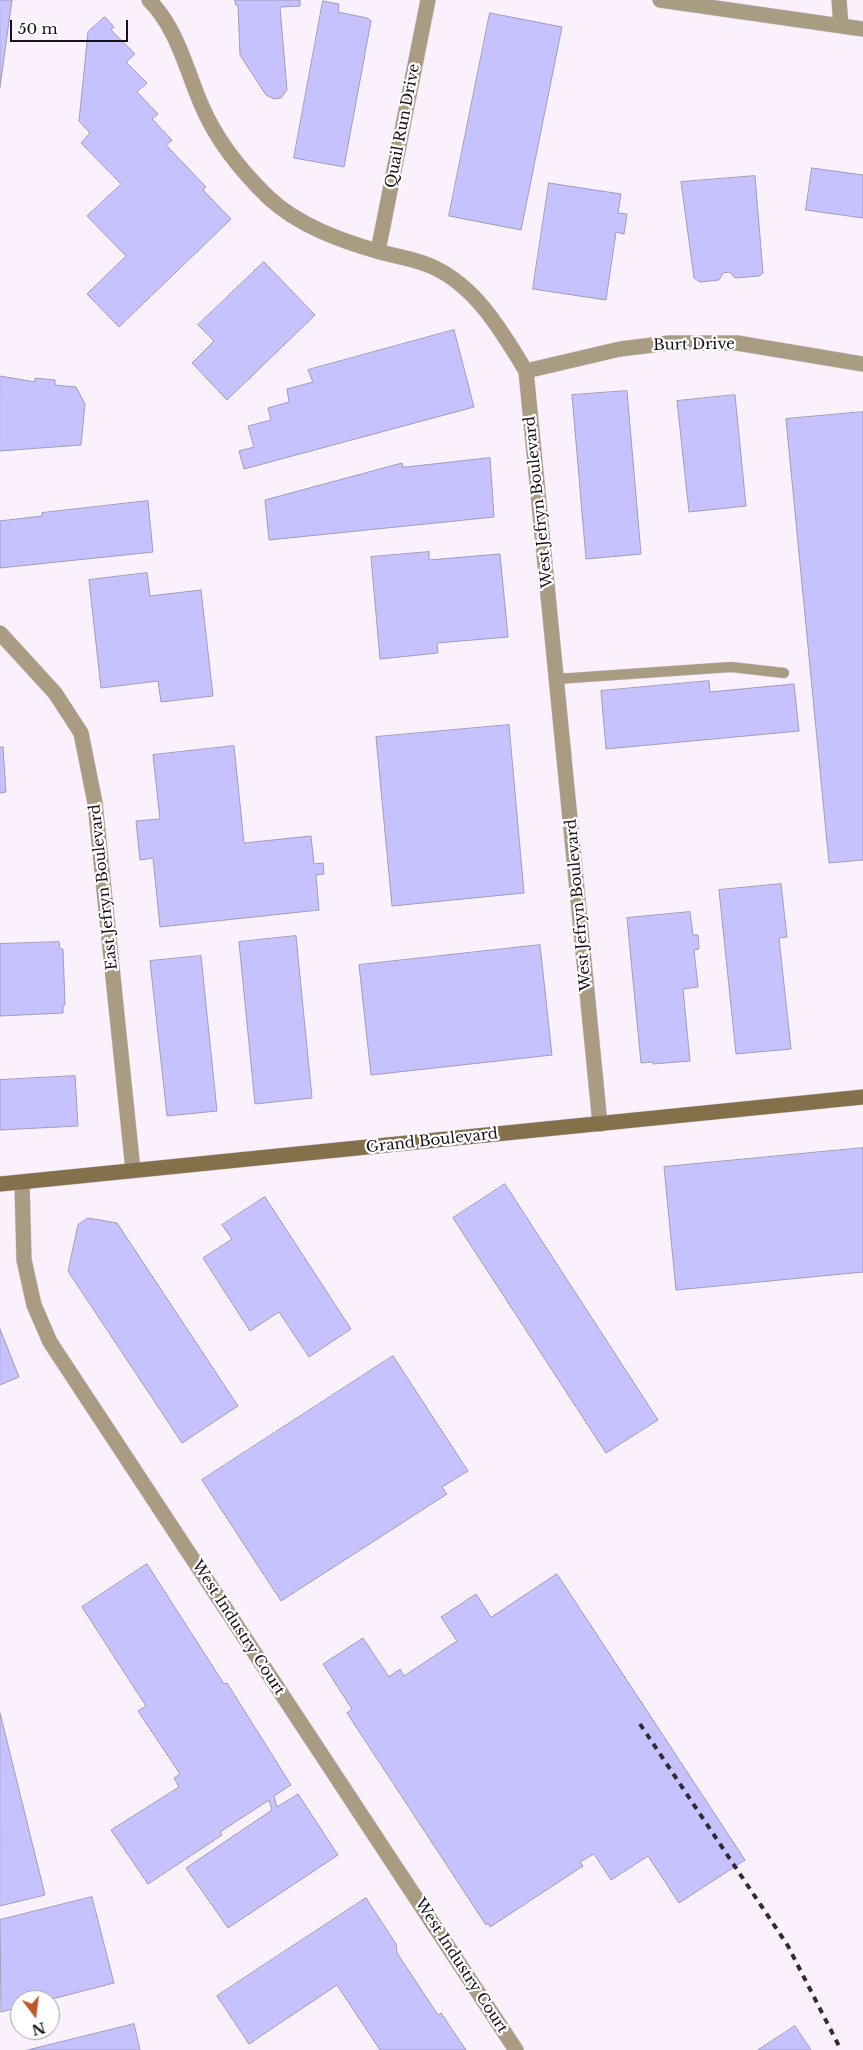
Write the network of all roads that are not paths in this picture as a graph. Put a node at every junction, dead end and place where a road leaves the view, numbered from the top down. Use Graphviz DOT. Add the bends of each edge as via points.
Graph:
graph roads {
  1 [pos="149,0"];
  2 [pos="428,0"];
  3 [pos="839,0"];
  4 [pos="670,1"];
  5 [pos="841,26"];
  6 [pos="863,29"];
  7 [pos="378,252"];
  8 [pos="863,364"];
  9 [pos="526,371"];
  10 [pos="0,634"];
  11 [pos="784,673"];
  12 [pos="557,679"];
  13 [pos="863,1097"];
  14 [pos="600,1124"];
  15 [pos="133,1170"];
  16 [pos="22,1183"];
  17 [pos="0,1184"];
  18 [pos="516,2050"];
  1 -- 7 [label="street, West Jefryn Boulevard" via="158,8 183,52 201,105 217,138 270,199 314,228"];
  2 -- 7 [label="street, Quail Run Drive"];
  3 -- 5 [label="street"];
  4 -- 5 [label="street"];
  5 -- 6 [label="street"];
  7 -- 9 [label="street, West Jefryn Boulevard" via="434,267 464,287 495,322"];
  8 -- 9 [label="street, Burt Drive" via="737,343 669,343 620,349"];
  9 -- 12 [label="street, West Jefryn Boulevard"];
  10 -- 15 [label="street, East Jefryn Boulevard" via="55,693 81,733 95,803"];
  11 -- 12 [label="lane" via="731,667"];
  12 -- 14 [label="street, West Jefryn Boulevard"];
  13 -- 14 [label="street, Grand Boulevard"];
  14 -- 15 [label="street, Grand Boulevard"];
  15 -- 16 [label="street, Grand Boulevard"];
  16 -- 17 [label="street, Grand Boulevard"];
  16 -- 18 [label="street, West Industry Court" via="24,1260 34,1305 50,1342"];
}
